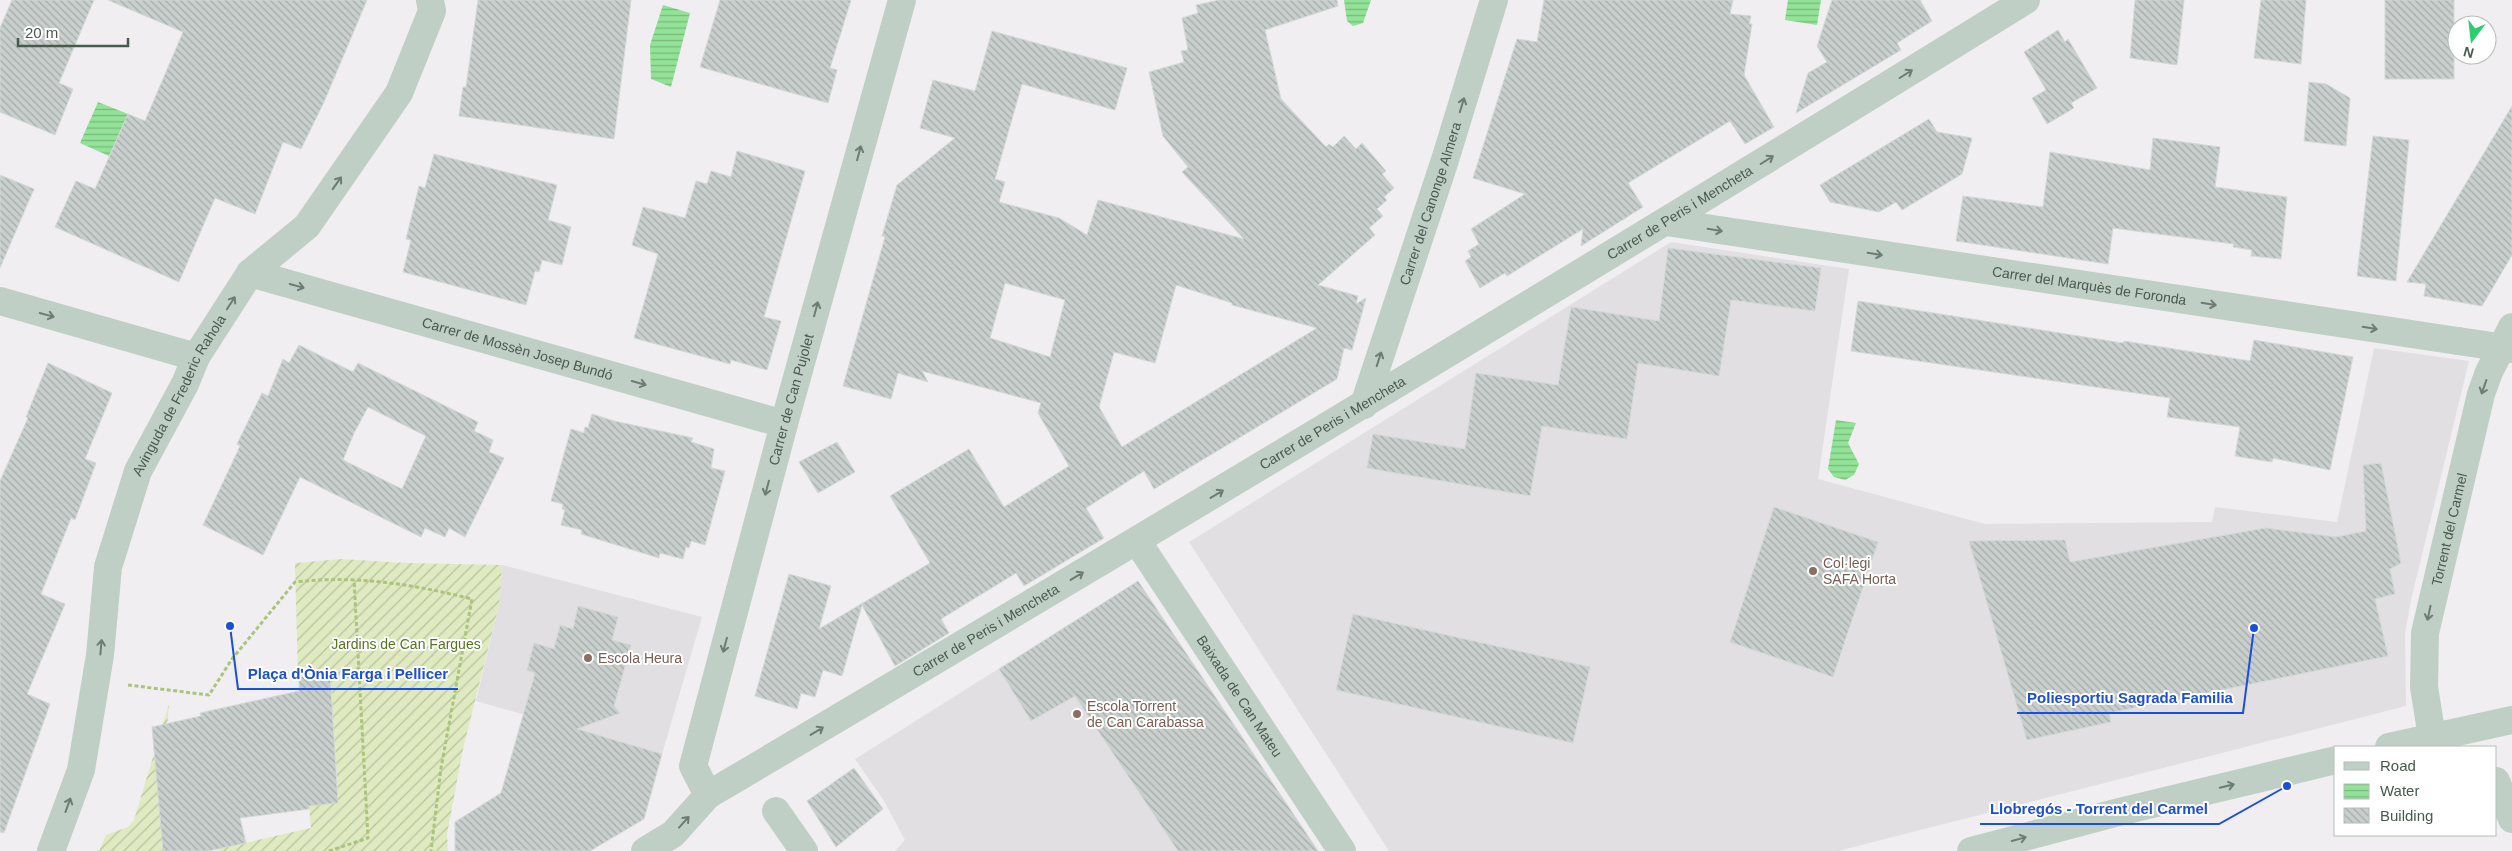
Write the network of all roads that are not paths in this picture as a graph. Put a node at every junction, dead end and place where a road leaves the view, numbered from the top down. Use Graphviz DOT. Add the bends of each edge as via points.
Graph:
graph roads {
  1 [pos="430,0"];
  2 [pos="902,0"];
  3 [pos="1494,0"];
  4 [pos="2026,0"];
  5 [pos="1666,222"];
  6 [pos="250,273"];
  7 [pos="0,301"];
  8 [pos="2512,327"];
  9 [pos="2512,349"];
  10 [pos="196,357"];
  11 [pos="1364,405"];
  12 [pos="784,424"];
  13 [pos="1137,541"];
  14 [pos="2512,720"];
  15 [pos="2432,737"];
  16 [pos="2477,738"];
  17 [pos="2393,746"];
  18 [pos="2334,760"];
  19 [pos="2497,783"];
  20 [pos="708,795"];
  21 [pos="776,812"];
  22 [pos="2512,819"];
  23 [pos="52,851"];
  24 [pos="646,851"];
  25 [pos="804,851"];
  26 [pos="1342,851"];
  27 [pos="1972,851"];
  6 -- 1 [label="street, Avinguda de Frederic Rahola, one-way" via="307,226 399,93 432,10"];
  12 -- 2 [label="street, Carrer de Can Pujolet, one-way"];
  11 -- 3 [label="street, Carrer del Canonge Almera, one-way"];
  5 -- 4 [label="street, Carrer de Peris i Mencheta, one-way"];
  5 -- 9 [label="street, Carrer del Marquès de Foronda, one-way, bridge"];
  5 -- 11 [label="street, Carrer de Peris i Mencheta"];
  10 -- 6 [label="street, Avinguda de Frederic Rahola, one-way"];
  6 -- 12 [label="street, Carrer de Mossèn Josep Bundó, one-way"];
  7 -- 10 [label="street, one-way"];
  8 -- 15 [label="street, Torrent del Carmel, one-way" via="2481,394 2425,633 2424,687"];
  23 -- 10 [label="street, Avinguda de Frederic Rahola, one-way" via="81,770 100,655 108,566 138,471"];
  13 -- 11 [label="street, Carrer de Peris i Mencheta, one-way"];
  12 -- 20 [label="street, Carrer de Can Pujolet, one-way" via="693,766"];
  20 -- 13 [label="street, Carrer de Peris i Mencheta, one-way"];
  13 -- 26 [label="street, Baixada de Can Mateu"];
  14 -- 16 [label="street"];
  15 -- 16 [label="street"];
  15 -- 17 [label="street"];
  27 -- 18 [label="street, one-way"];
  19 -- 22 [label="street"];
  24 -- 20 [label="street, Carrer de Peris i Mencheta, one-way" via="673,834"];
  21 -- 25 [label="street"];
}
